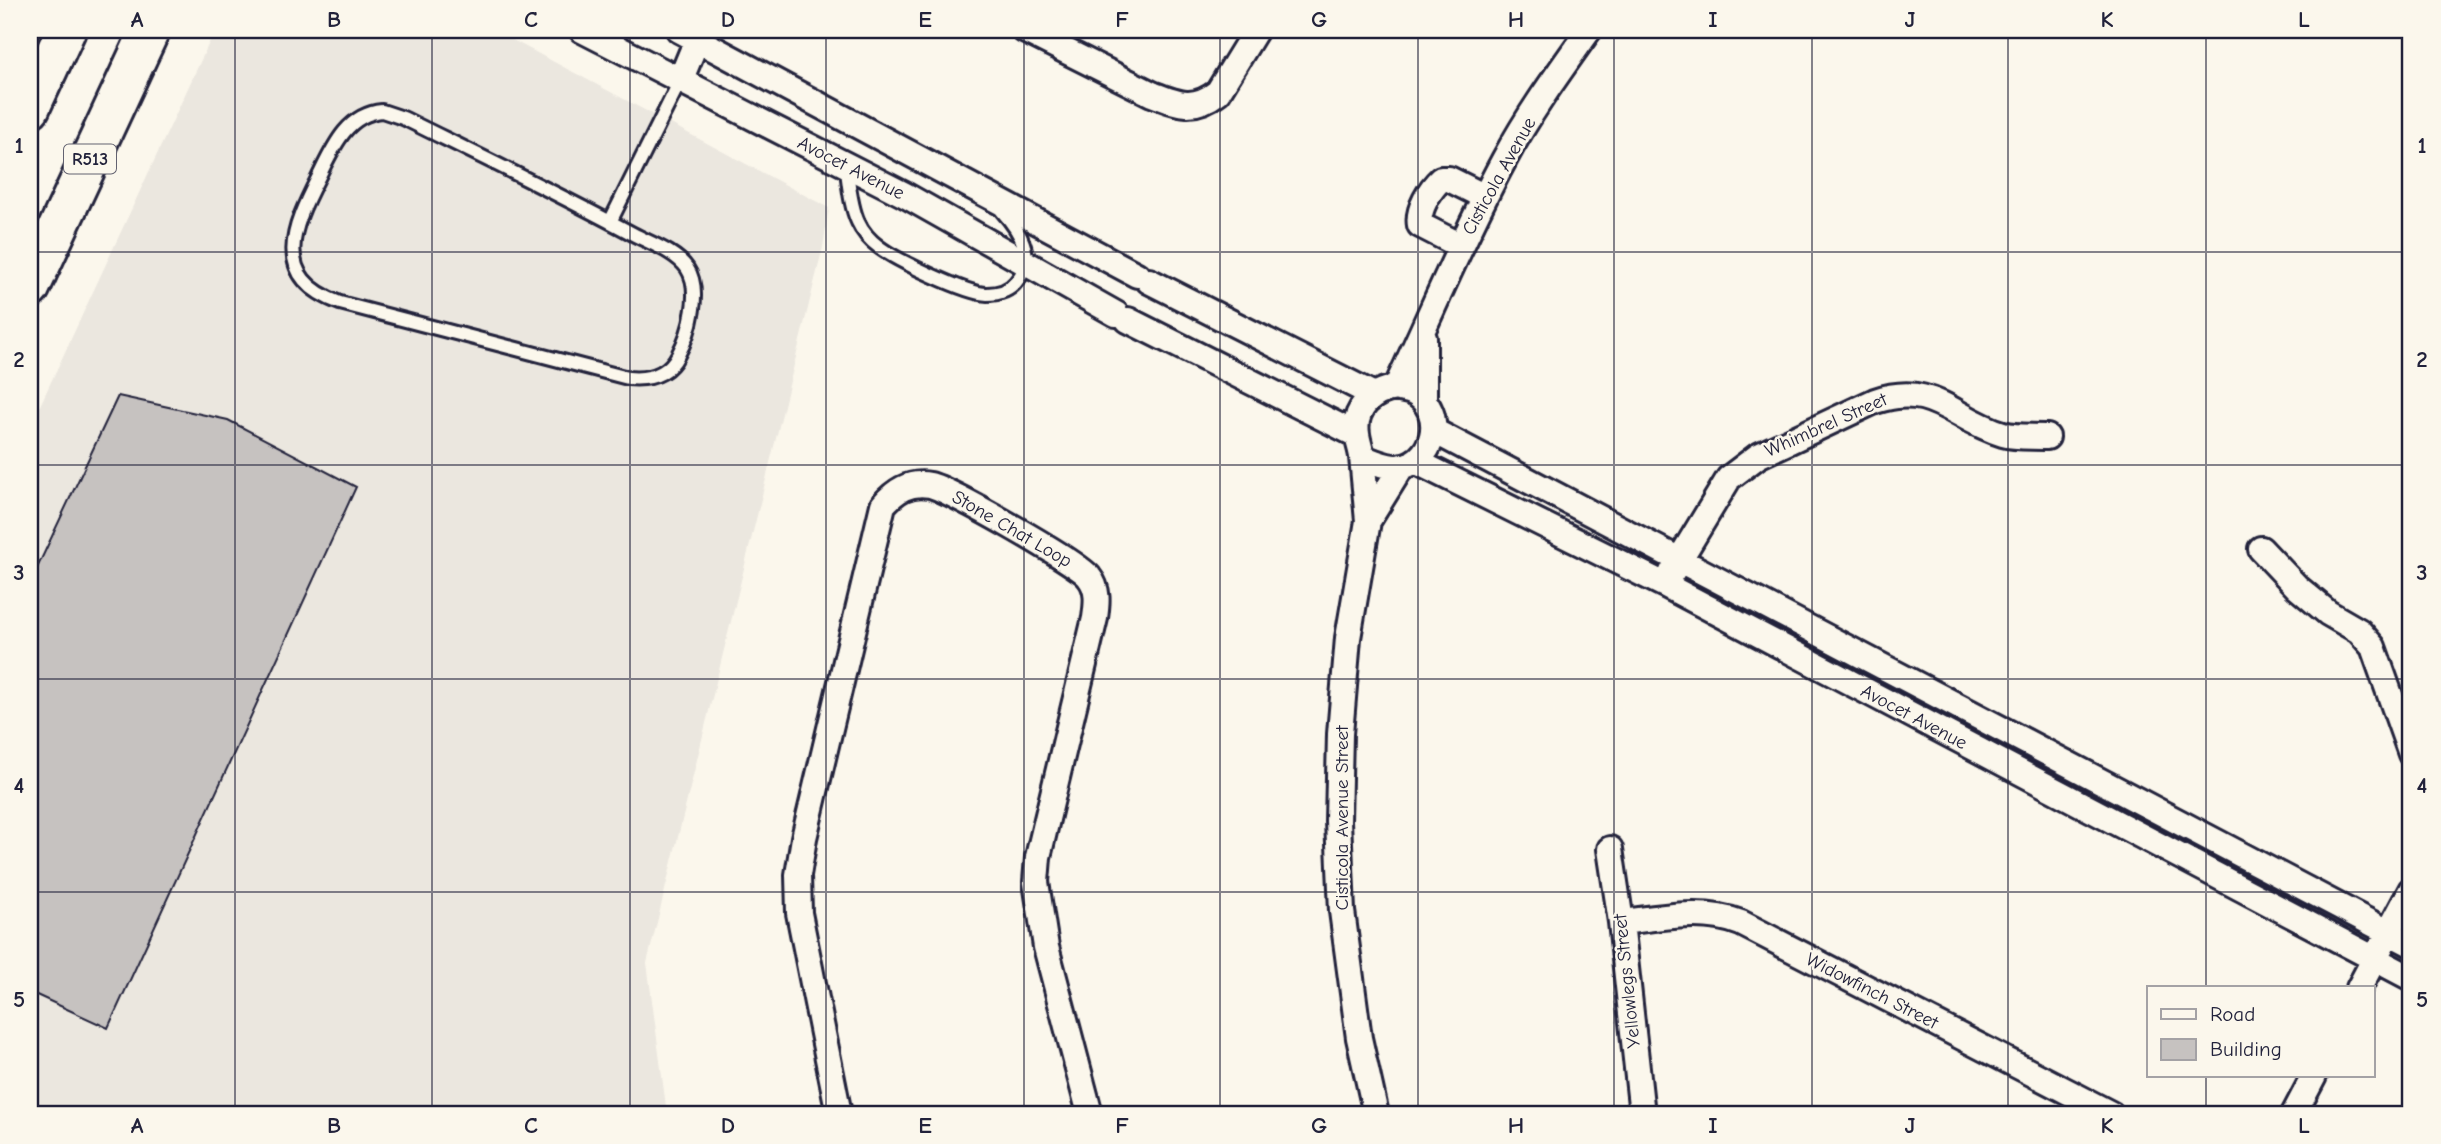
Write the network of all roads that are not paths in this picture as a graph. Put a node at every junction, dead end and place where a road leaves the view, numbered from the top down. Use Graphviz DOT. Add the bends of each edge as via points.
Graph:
graph roads {
  1 [pos="65,30"];
  2 [pos="150,30"];
  3 [pos="582,30"];
  4 [pos="1024,30"];
  5 [pos="1256,30"];
  6 [pos="1589,30"];
  7 [pos="693,33"];
  8 [pos="680,81"];
  9 [pos="30,108"];
  10 [pos="846,164"];
  11 [pos="1485,197"];
  12 [pos="990,198"];
  13 [pos="610,222"];
  14 [pos="1461,246"];
  15 [pos="1027,262"];
  16 [pos="30,288"];
  17 [pos="1424,330"];
  18 [pos="1385,391"];
  19 [pos="1424,401"];
  20 [pos="1434,431"];
  21 [pos="2047,437"];
  22 [pos="1359,446"];
  23 [pos="1409,464"];
  24 [pos="1368,520"];
  25 [pos="2261,549"];
  26 [pos="1678,559"];
  27 [pos="1665,585"];
  28 [pos="2411,754"];
  29 [pos="1610,849"];
  30 [pos="2411,890"];
  31 [pos="1621,922"];
  32 [pos="2389,932"];
  33 [pos="2411,944"];
  34 [pos="2374,959"];
  35 [pos="2411,978"];
  36 [pos="2360,986"];
  37 [pos="2313,1078"];
  38 [pos="839,1114"];
  39 [pos="1090,1114"];
  40 [pos="1376,1114"];
  41 [pos="1642,1114"];
  42 [pos="2111,1114"];
  43 [pos="2294,1114"];
  1 -- 9 [label="main road"];
  2 -- 16 [label="main road, R513"];
  3 -- 8 [label="street, Avocet Avenue"];
  4 -- 5 [label="street" via="1152,94 1192,105 1218,92"];
  6 -- 11 [label="street, Cisticola Avenue"];
  7 -- 8 [label="street"];
  7 -- 12 [label="street, Avocet Avenue"];
  8 -- 10 [label="street, Avocet Avenue"];
  8 -- 13 [label="lane"];
  10 -- 15 [label="street, Avocet Avenue"];
  10 -- 15 [label="lane" via="858,221 882,249 959,287 984,294 1013,286"];
  11 -- 14 [label="street, Cisticola Avenue"];
  11 -- 14 [label="street" via="1441,179 1420,212 1420,225"];
  12 -- 15 [label="lane" via="1017,230"];
  12 -- 18 [label="street, Avocet Avenue" via="1143,278"];
  13 -- 13 [label="lane" via="681,261 693,281 694,304 678,356 650,378 628,378 340,303 307,284 293,252 297,221 334,147 351,126 375,112 403,118"];
  14 -- 17 [label="street, Cisticola Avenue"];
  15 -- 22 [label="street, Avocet Avenue"];
  17 -- 18 [label="street, Cisticola Avenue"];
  17 -- 19 [label="street, Cisticola Avenue"];
  18 -- 19 [label="street" via="1411,392"];
  18 -- 22 [label="street" via="1363,405 1357,420"];
  19 -- 20 [label="street"];
  20 -- 23 [label="street" via="1424,453"];
  20 -- 26 [label="street, Avocet Avenue"];
  21 -- 26 [label="street, Whimbrel Street" via="2001,433 1935,400 1893,394 1741,466"];
  22 -- 23 [label="street" via="1380,464"];
  22 -- 24 [label="street, Cisticola Avenue Street"];
  23 -- 24 [label="street, Cisticola Avenue Street"];
  23 -- 27 [label="street, Avocet Avenue"];
  24 -- 40 [label="street, Cisticola Avenue Street" via="1348,638 1338,821 1342,911 1359,1038"];
  25 -- 28 [label="street" via="2297,587 2359,631 2373,647"];
  26 -- 27 [label="street, Whimbrel Street"];
  26 -- 32 [label="street, Avocet Avenue"];
  27 -- 34 [label="street, Avocet Avenue"];
  29 -- 31 [label="street, Yellowlegs Street"];
  30 -- 32 [label="street"];
  31 -- 41 [label="street, Yellowlegs Street"];
  31 -- 42 [label="street, Widowfinch Street" via="1693,914 1724,916"];
  32 -- 33 [label="street, Avocet Avenue"];
  32 -- 34 [label="street"];
  34 -- 35 [label="street, Avocet Avenue"];
  34 -- 36 [label="street"];
  37 -- 43 [label="street"];
  38 -- 39 [label="street, Stone Chat Loop" via="799,913 798,875 883,505 902,488 929,485 1068,560 1094,584 1095,618 1038,857 1036,882 1046,947"];
}
